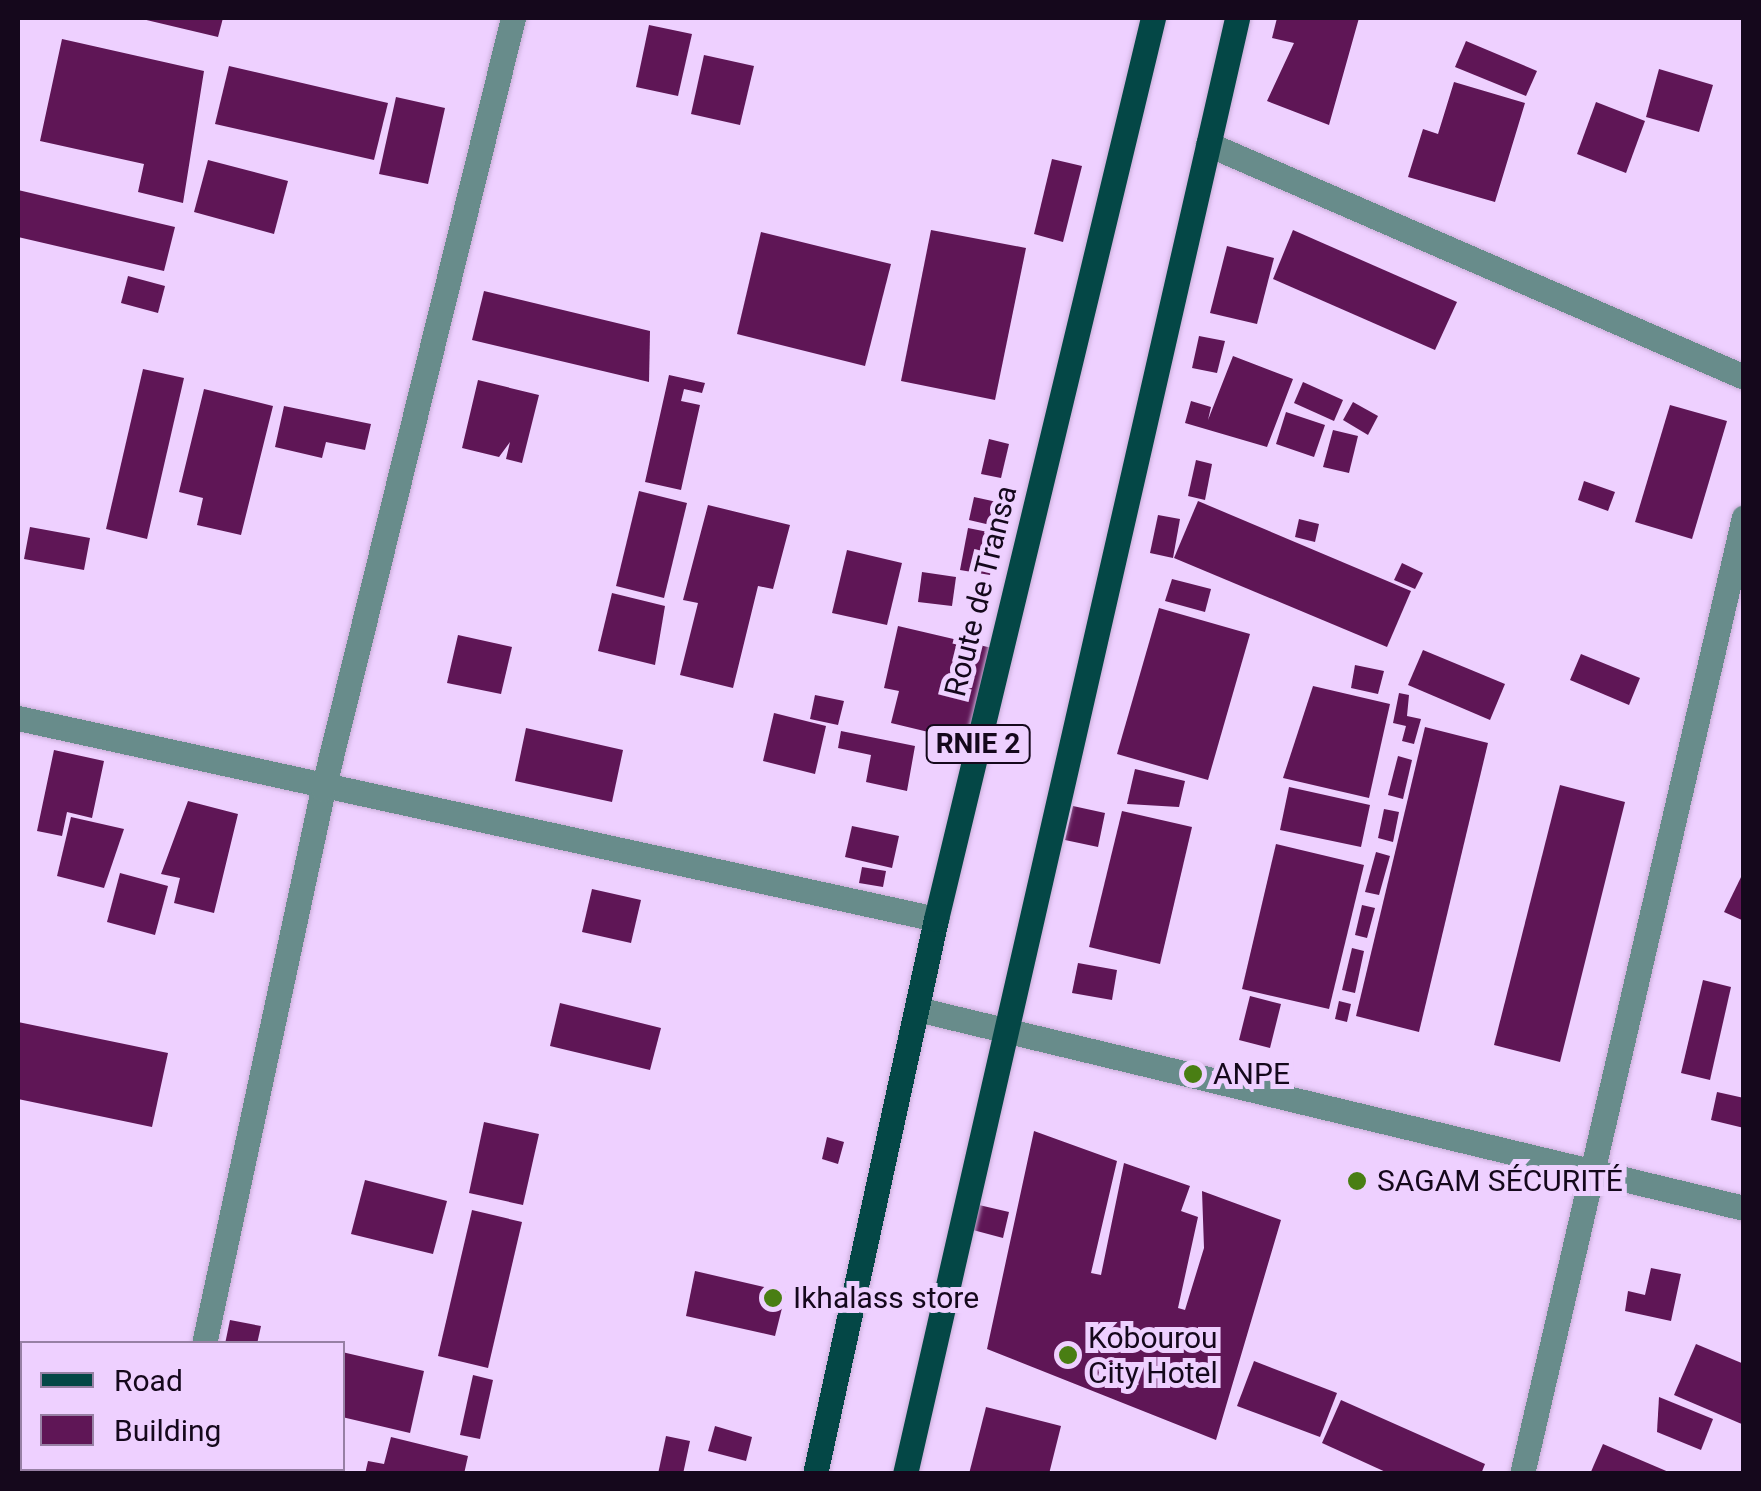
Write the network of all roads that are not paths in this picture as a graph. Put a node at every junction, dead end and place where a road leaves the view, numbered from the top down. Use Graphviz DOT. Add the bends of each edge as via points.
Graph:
graph roads {
  1 [pos="514,18"];
  2 [pos="1153,18"];
  3 [pos="1237,18"];
  4 [pos="1208,144"];
  5 [pos="1744,377"];
  6 [pos="1744,517"];
  7 [pos="18,718"];
  8 [pos="324,789"];
  9 [pos="936,920"];
  10 [pos="916,1009"];
  11 [pos="1002,1035"];
  12 [pos="1586,1174"];
  13 [pos="1744,1208"];
  14 [pos="205,1341"];
  15 [pos="815,1474"];
  16 [pos="905,1474"];
  17 [pos="1522,1474"];
  1 -- 8 [label="street"];
  2 -- 9 [label="main road, Route de Transa / RNIE 2"];
  3 -- 4 [label="main road, RNIE 2"];
  4 -- 5 [label="street"];
  4 -- 11 [label="main road, RNIE 2"];
  6 -- 12 [label="street"];
  7 -- 8 [label="street"];
  8 -- 9 [label="street"];
  8 -- 14 [label="street"];
  9 -- 10 [label="main road, Route de Transa / RNIE 2"];
  10 -- 11 [label="street"];
  10 -- 15 [label="main road, Route de Transa / RNIE 2"];
  11 -- 12 [label="street"];
  11 -- 16 [label="main road, RNIE 2"];
  12 -- 13 [label="street"];
  12 -- 17 [label="street"];
}
